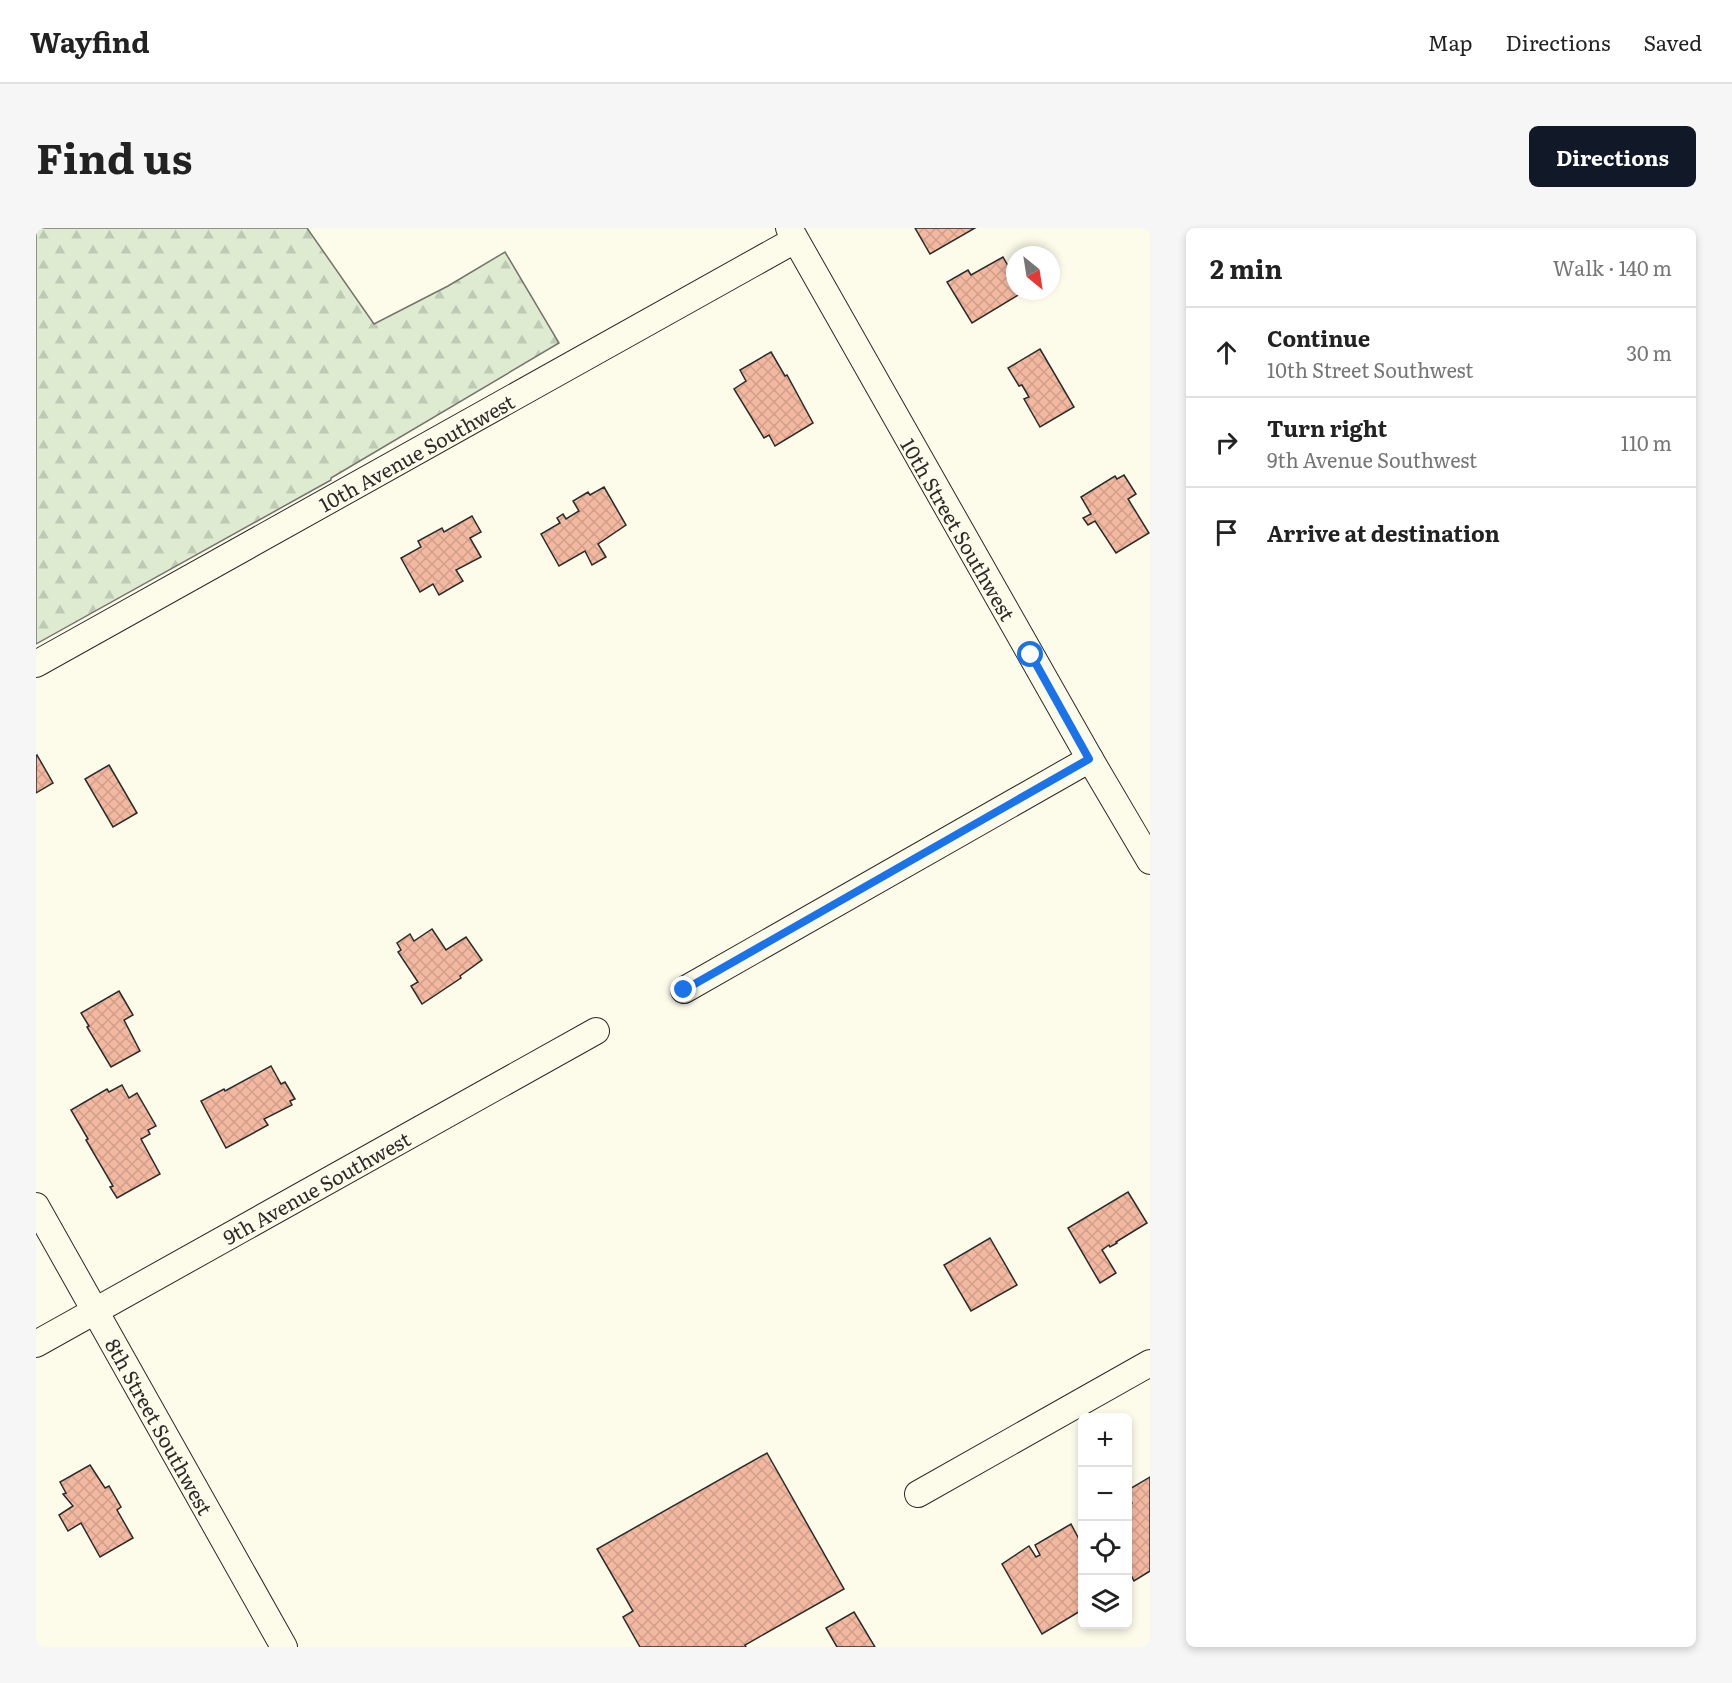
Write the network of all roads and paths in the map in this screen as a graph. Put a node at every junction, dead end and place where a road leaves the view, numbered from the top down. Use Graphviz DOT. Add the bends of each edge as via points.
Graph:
graph roads {
  1 [pos="792,234"];
  2 [pos="36,664"];
  3 [pos="1089,759"];
  4 [pos="1150,861"];
  5 [pos="684,990"];
  6 [pos="596,1031"];
  7 [pos="36,1206"];
  8 [pos="95,1310"];
  9 [pos="36,1344"];
  10 [pos="1150,1363"];
  11 [pos="918,1494"];
  12 [pos="284,1647"];
  1 -- 2 [label="street, 10th Avenue Southwest"];
  1 -- 3 [label="street, 10th Street Southwest"];
  3 -- 4 [label="street, 10th Street Southwest"];
  3 -- 5 [label="street"];
  6 -- 8 [label="street, 9th Avenue Southwest"];
  7 -- 8 [label="street, 8th Street Southwest"];
  8 -- 9 [label="street, 9th Avenue Southwest"];
  8 -- 12 [label="street, 8th Street Southwest"];
  10 -- 11 [label="street"];
}
